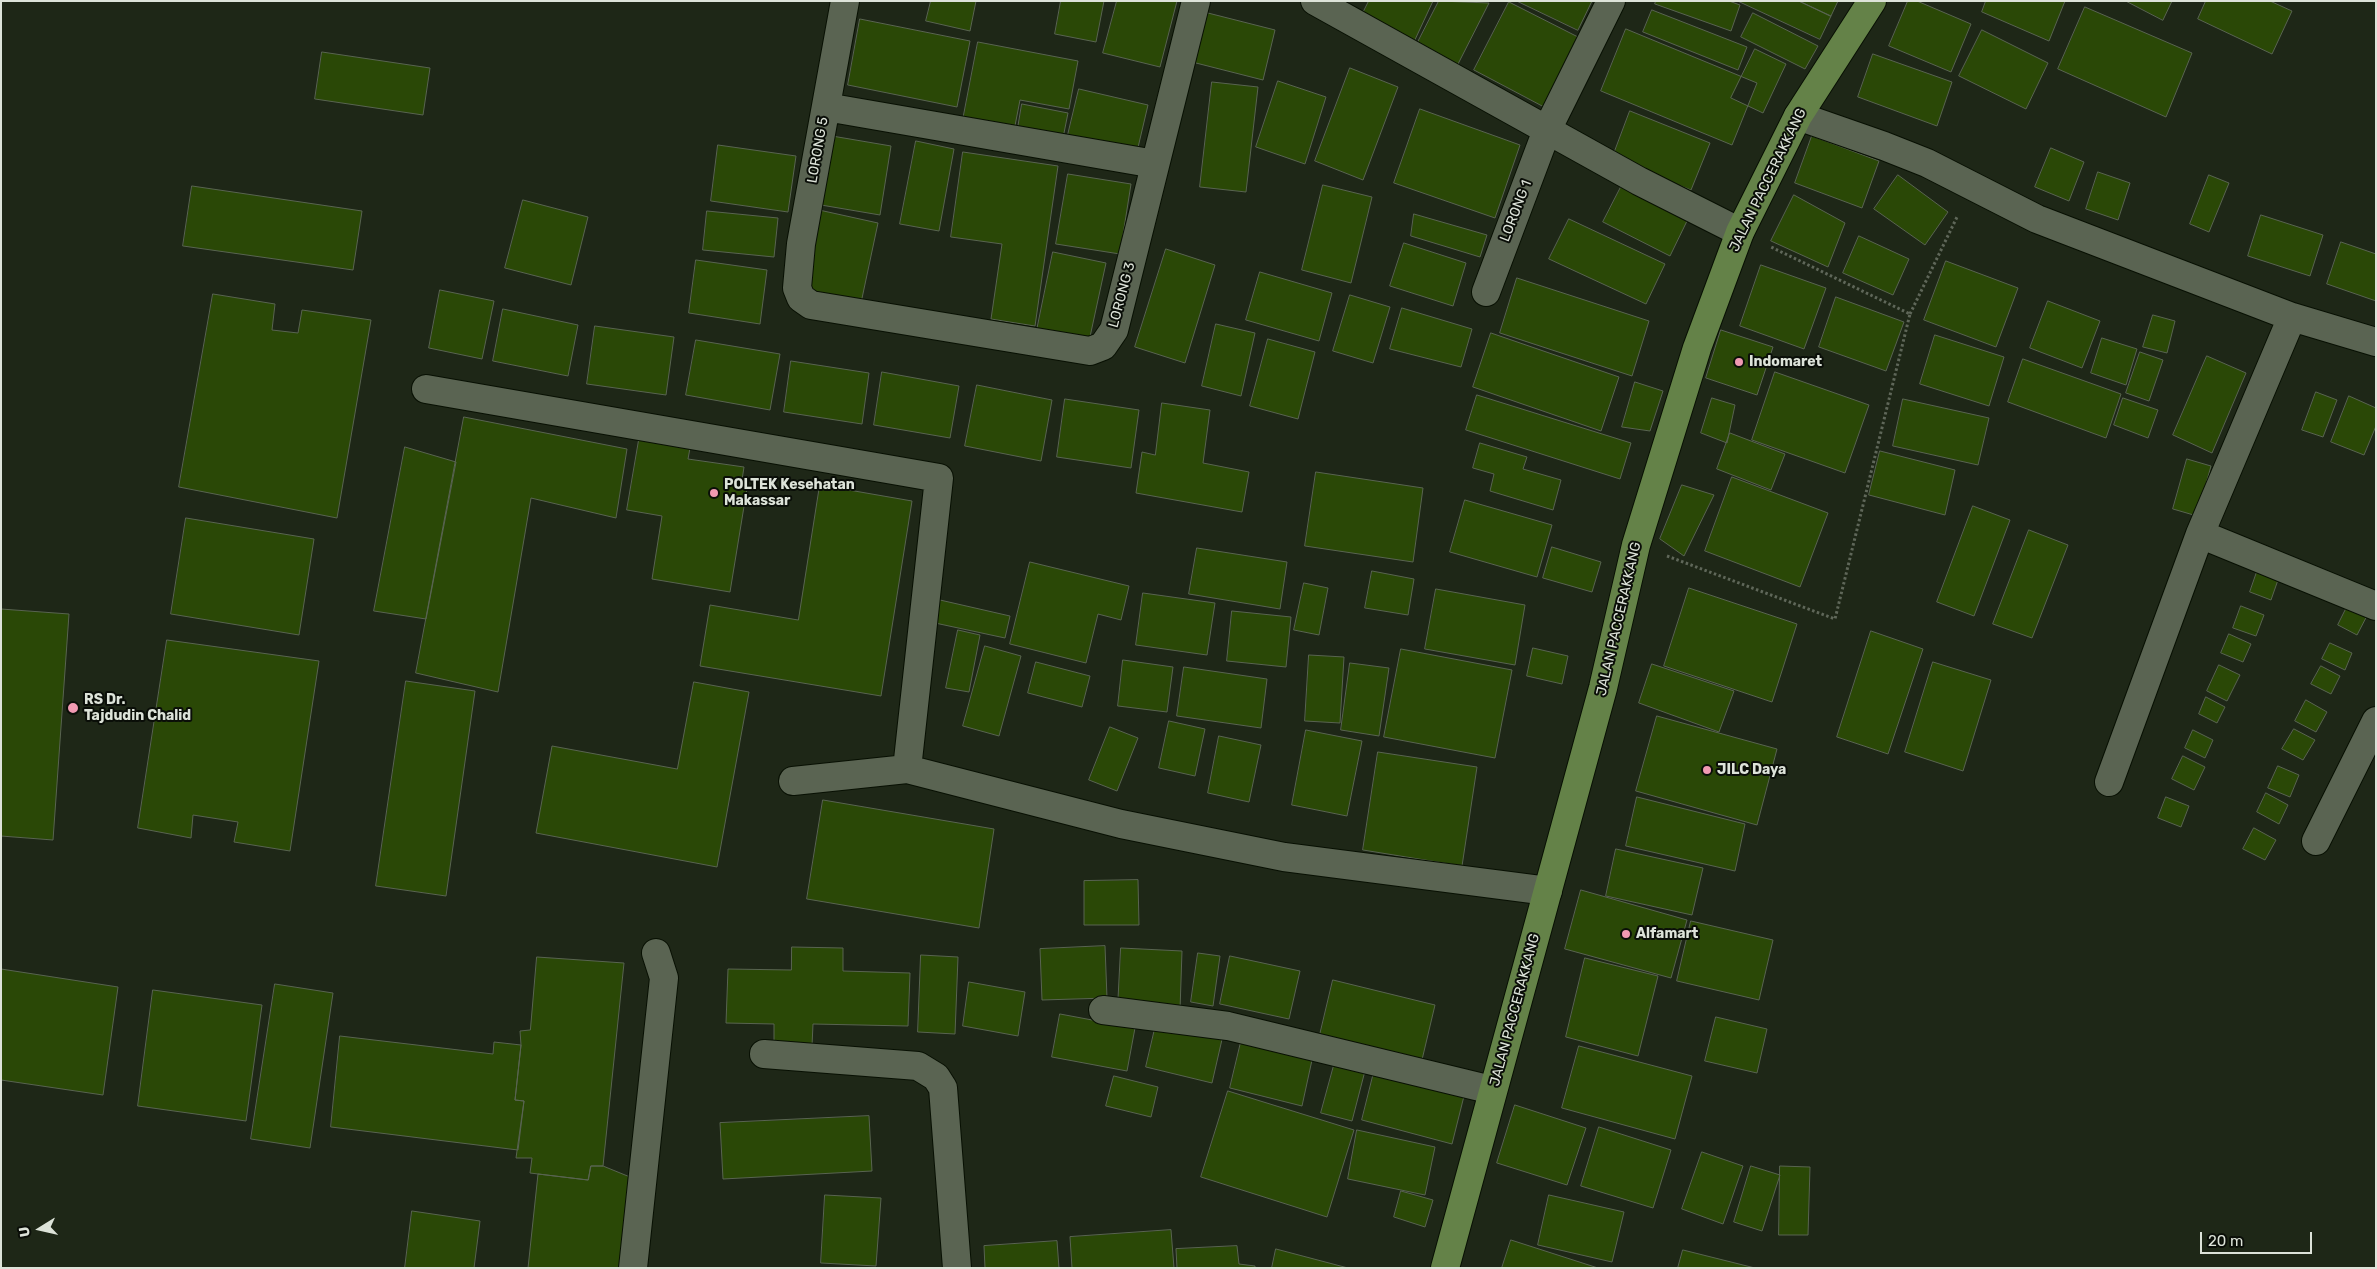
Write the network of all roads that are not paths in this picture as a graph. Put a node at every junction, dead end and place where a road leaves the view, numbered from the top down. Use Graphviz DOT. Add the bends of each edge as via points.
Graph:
graph roads {
  1 [pos="845,1"];
  2 [pos="1196,1"];
  3 [pos="1315,1"];
  4 [pos="1611,1"];
  5 [pos="1872,1"];
  6 [pos="826,107"];
  7 [pos="1798,116"];
  8 [pos="1547,130"];
  9 [pos="1155,164"];
  10 [pos="1740,232"];
  11 [pos="1486,292"];
  12 [pos="801,298"];
  13 [pos="2292,317"];
  14 [pos="2376,342"];
  15 [pos="426,389"];
  16 [pos="2200,534"];
  17 [pos="2376,606"];
  18 [pos="2376,721"];
  19 [pos="906,769"];
  20 [pos="793,781"];
  21 [pos="2109,782"];
  22 [pos="2316,841"];
  23 [pos="1548,891"];
  24 [pos="656,953"];
  25 [pos="1103,1010"];
  26 [pos="764,1054"];
  27 [pos="1492,1090"];
  28 [pos="633,1268"];
  29 [pos="957,1268"];
  30 [pos="1444,1268"];
  1 -- 6 [label="street, LORONG 5"];
  2 -- 9 [label="street, LORONG 3"];
  3 -- 8 [label="street"];
  4 -- 8 [label="street, LORONG 1"];
  5 -- 7 [label="main road, JALAN PACCERAKKANG"];
  6 -- 9 [label="street"];
  6 -- 12 [label="street, LORONG 5" via="801,244 797,288"];
  7 -- 10 [label="main road, JALAN PACCERAKKANG"];
  7 -- 13 [label="street" via="1884,146 1972,185 2037,219"];
  8 -- 10 [label="street"];
  8 -- 11 [label="street, LORONG 1"];
  9 -- 12 [label="street, LORONG 3" via="1114,330 1103,346 1090,351 811,304"];
  10 -- 23 [label="main road, JALAN PACCERAKKANG" via="1697,348 1636,545 1603,688"];
  13 -- 14 [label="street"];
  13 -- 16 [label="street"];
  15 -- 19 [label="street" via="940,478"];
  16 -- 17 [label="street"];
  16 -- 21 [label="street"];
  18 -- 22 [label="street"];
  19 -- 20 [label="street"];
  19 -- 23 [label="street" via="1122,824 1284,857"];
  23 -- 27 [label="main road, JALAN PACCERAKKANG"];
  24 -- 28 [label="street" via="664,978"];
  25 -- 27 [label="street" via="1228,1026"];
  26 -- 29 [label="street" via="918,1066 936,1076 943,1088"];
  27 -- 30 [label="main road, JALAN PACCERAKKANG"];
}
